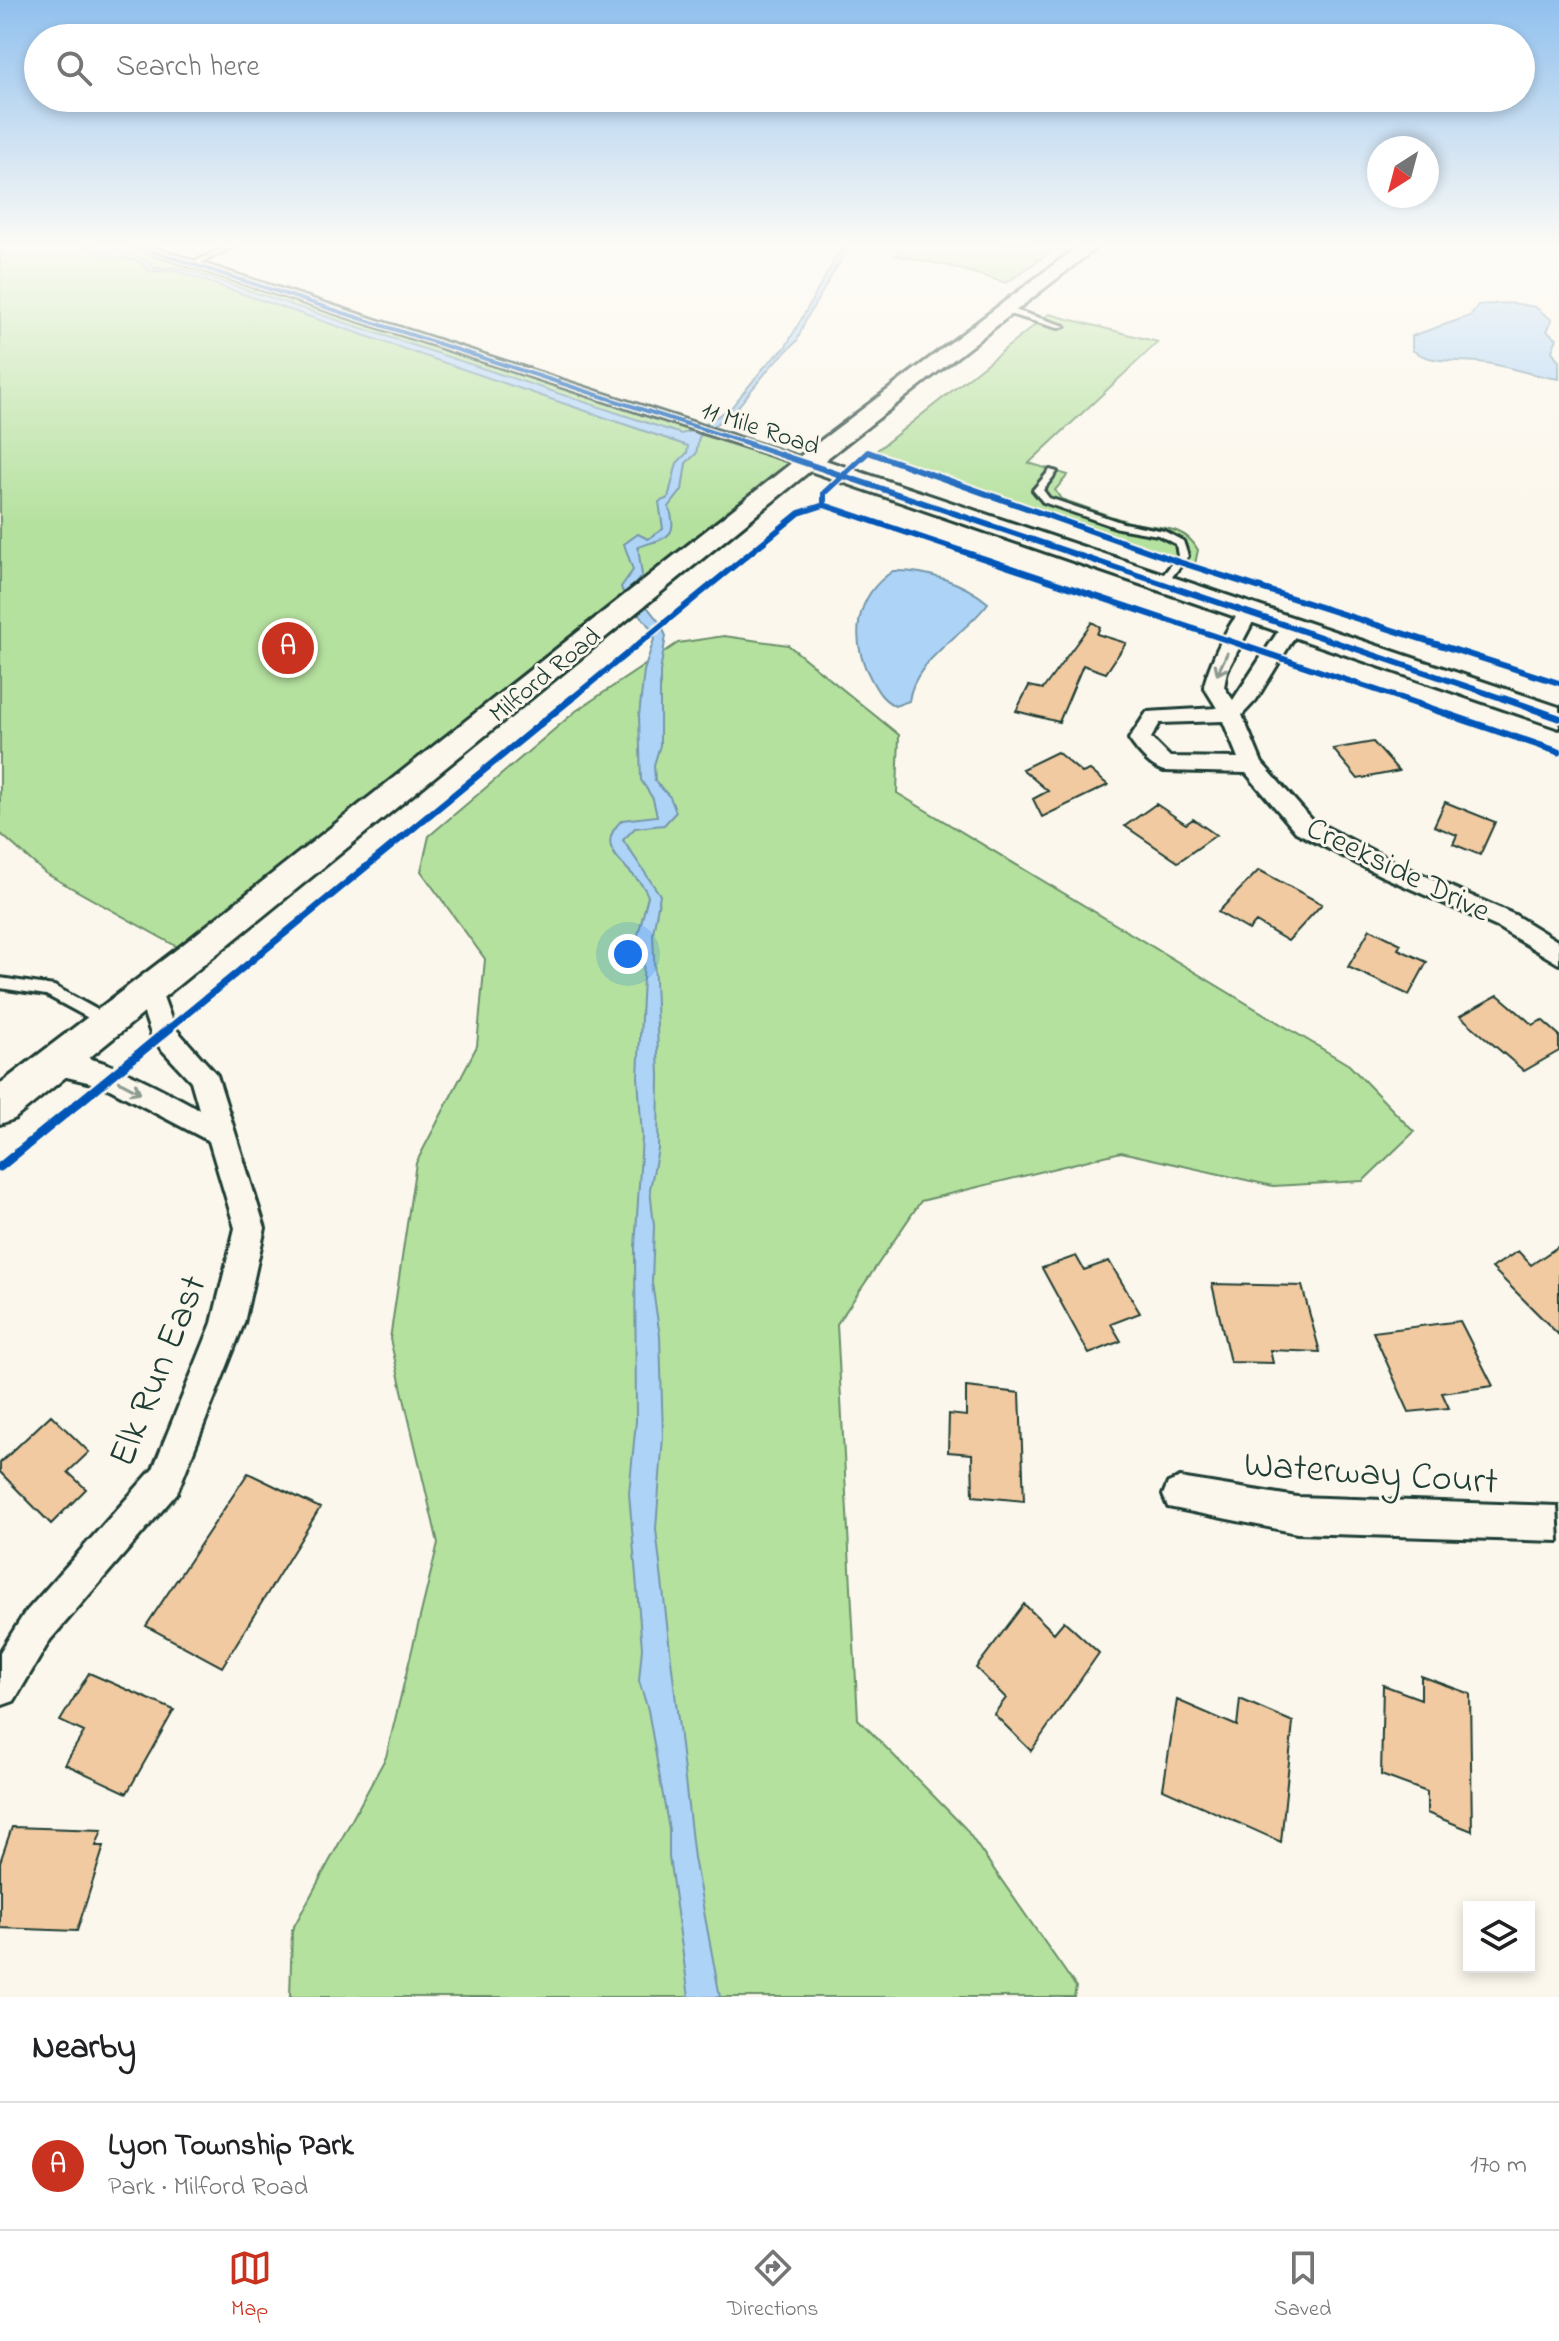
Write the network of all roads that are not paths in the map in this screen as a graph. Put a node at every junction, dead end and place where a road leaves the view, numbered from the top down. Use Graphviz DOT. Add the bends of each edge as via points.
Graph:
graph roads {
  1 [pos="423,337"];
  2 [pos="970,337"];
  3 [pos="807,462"];
  4 [pos="1053,472"];
  5 [pos="1161,584"];
  6 [pos="1247,614"];
  7 [pos="1290,628"];
  8 [pos="1231,714"];
  9 [pos="1559,718"];
  10 [pos="1252,766"];
  11 [pos="1559,954"];
  12 [pos="0,983"];
  13 [pos="149,990"];
  14 [pos="109,1023"];
  15 [pos="56,1064"];
  16 [pos="0,1107"];
  17 [pos="220,1133"];
  18 [pos="1180,1495"];
  19 [pos="1558,1525"];
  20 [pos="0,1687"];
  1 -- 3 [label="street, 11 Mile Road"];
  2 -- 3 [label="street, Milford Road"];
  3 -- 5 [label="street, 11 Mile Road"];
  3 -- 13 [label="street, Milford Road"];
  4 -- 5 [label="lane" via="1038,490 1046,500 1180,543 1183,556"];
  5 -- 6 [label="street, 11 Mile Road"];
  6 -- 7 [label="street, 11 Mile Road"];
  6 -- 8 [label="street, Creekside Drive, one-way" via="1214,687"];
  7 -- 8 [label="street" via="1249,695"];
  7 -- 9 [label="street, 11 Mile Road"];
  8 -- 10 [label="street, Creekside Drive"];
  8 -- 10 [label="street" via="1154,717 1140,739 1164,764"];
  10 -- 11 [label="street, Creekside Drive" via="1304,826 1506,921"];
  12 -- 14 [label="lane" via="49,990"];
  13 -- 14 [label="street, Milford Road"];
  13 -- 17 [label="street, Elk Run East" via="162,1032 203,1075"];
  14 -- 15 [label="street, Milford Road"];
  15 -- 16 [label="street, Milford Road"];
  15 -- 17 [label="street, one-way" via="110,1076"];
  17 -- 20 [label="street, Elk Run East" via="250,1228 228,1323 165,1481 37,1627"];
  18 -- 19 [label="street, Waterway Court" via="1297,1515"];
}
